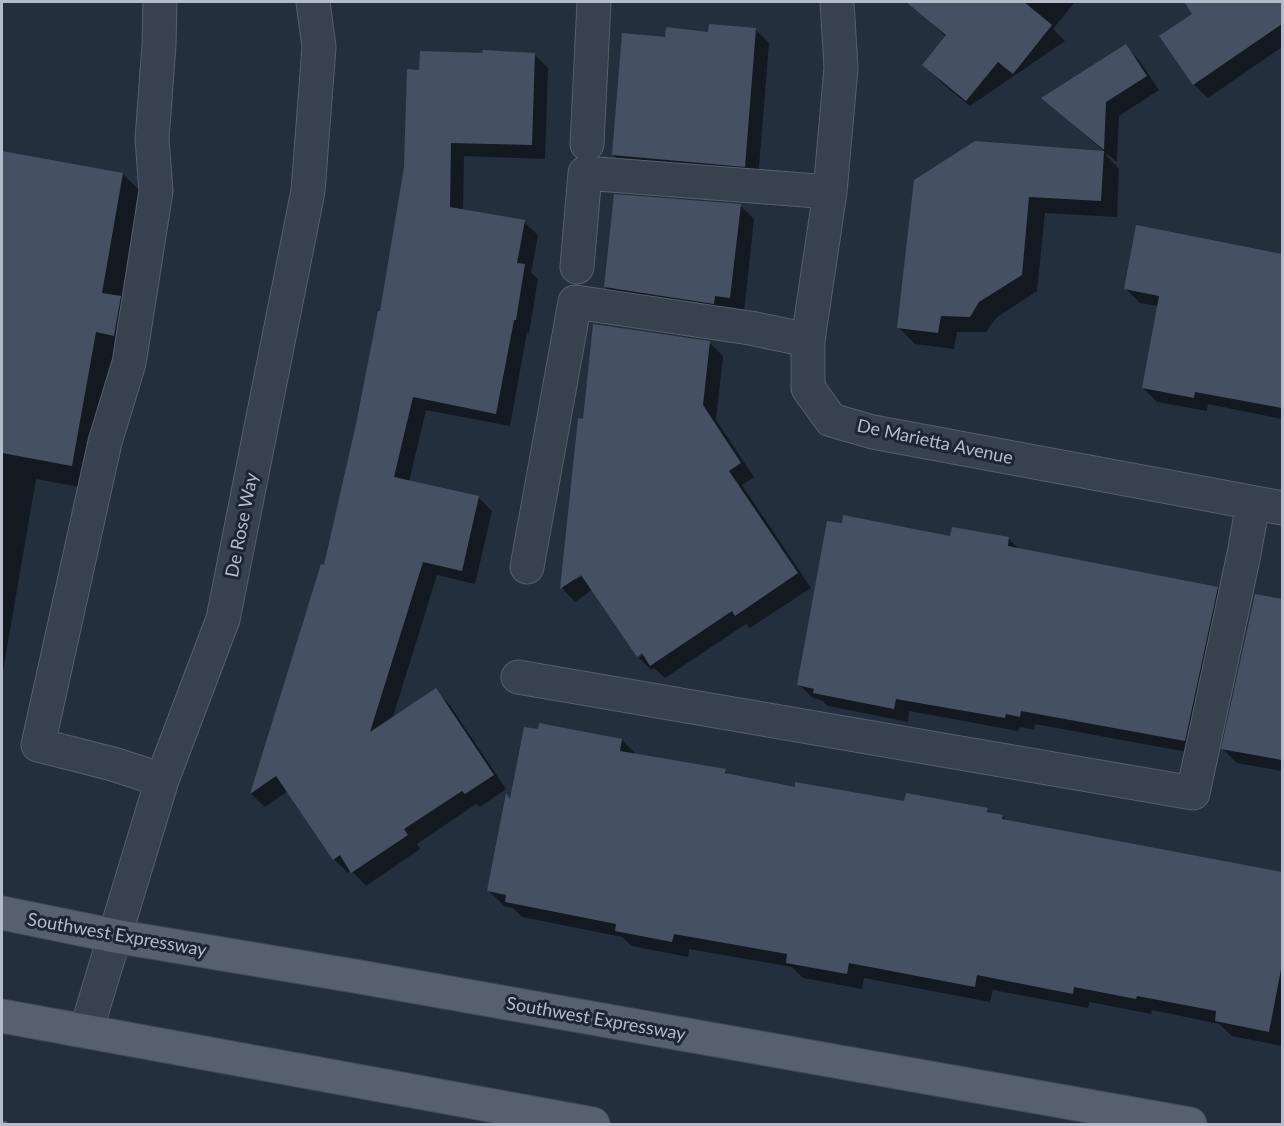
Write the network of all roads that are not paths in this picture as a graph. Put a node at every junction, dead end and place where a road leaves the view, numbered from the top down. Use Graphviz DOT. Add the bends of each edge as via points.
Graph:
graph roads {
  1 [pos="160,2"];
  2 [pos="313,2"];
  3 [pos="594,2"];
  4 [pos="837,2"];
  5 [pos="586,144"];
  6 [pos="830,192"];
  7 [pos="577,267"];
  8 [pos="808,340"];
  9 [pos="1268,506"];
  10 [pos="527,567"];
  11 [pos="518,677"];
  12 [pos="162,780"];
  13 [pos="2,913"];
  14 [pos="115,936"];
  15 [pos="2,1016"];
  16 [pos="86,1031"];
  17 [pos="593,1125"];
  18 [pos="1190,1125"];
  1 -- 12 [label="street" via="152,139 156,191 129,363 105,442 38,745"];
  2 -- 12 [label="street, De Rose Way" via="319,47 308,191 223,619"];
  3 -- 5 [label="street"];
  4 -- 6 [label="street, De Marietta Avenue" via="841,68"];
  6 -- 7 [label="street" via="585,173"];
  6 -- 8 [label="street, De Marietta Avenue"];
  8 -- 9 [label="street, De Marietta Avenue" via="808,388 831,420 873,432"];
  8 -- 10 [label="street" via="575,302"];
  9 -- 11 [label="street" via="1245,554 1193,793"];
  12 -- 14 [label="street, De Rose Way"];
  13 -- 14 [label="main road, Southwest Expressway"];
  14 -- 16 [label="street, De Rose Way"];
  14 -- 18 [label="main road, Southwest Expressway"];
  15 -- 16 [label="main road"];
  16 -- 17 [label="main road"];
}
